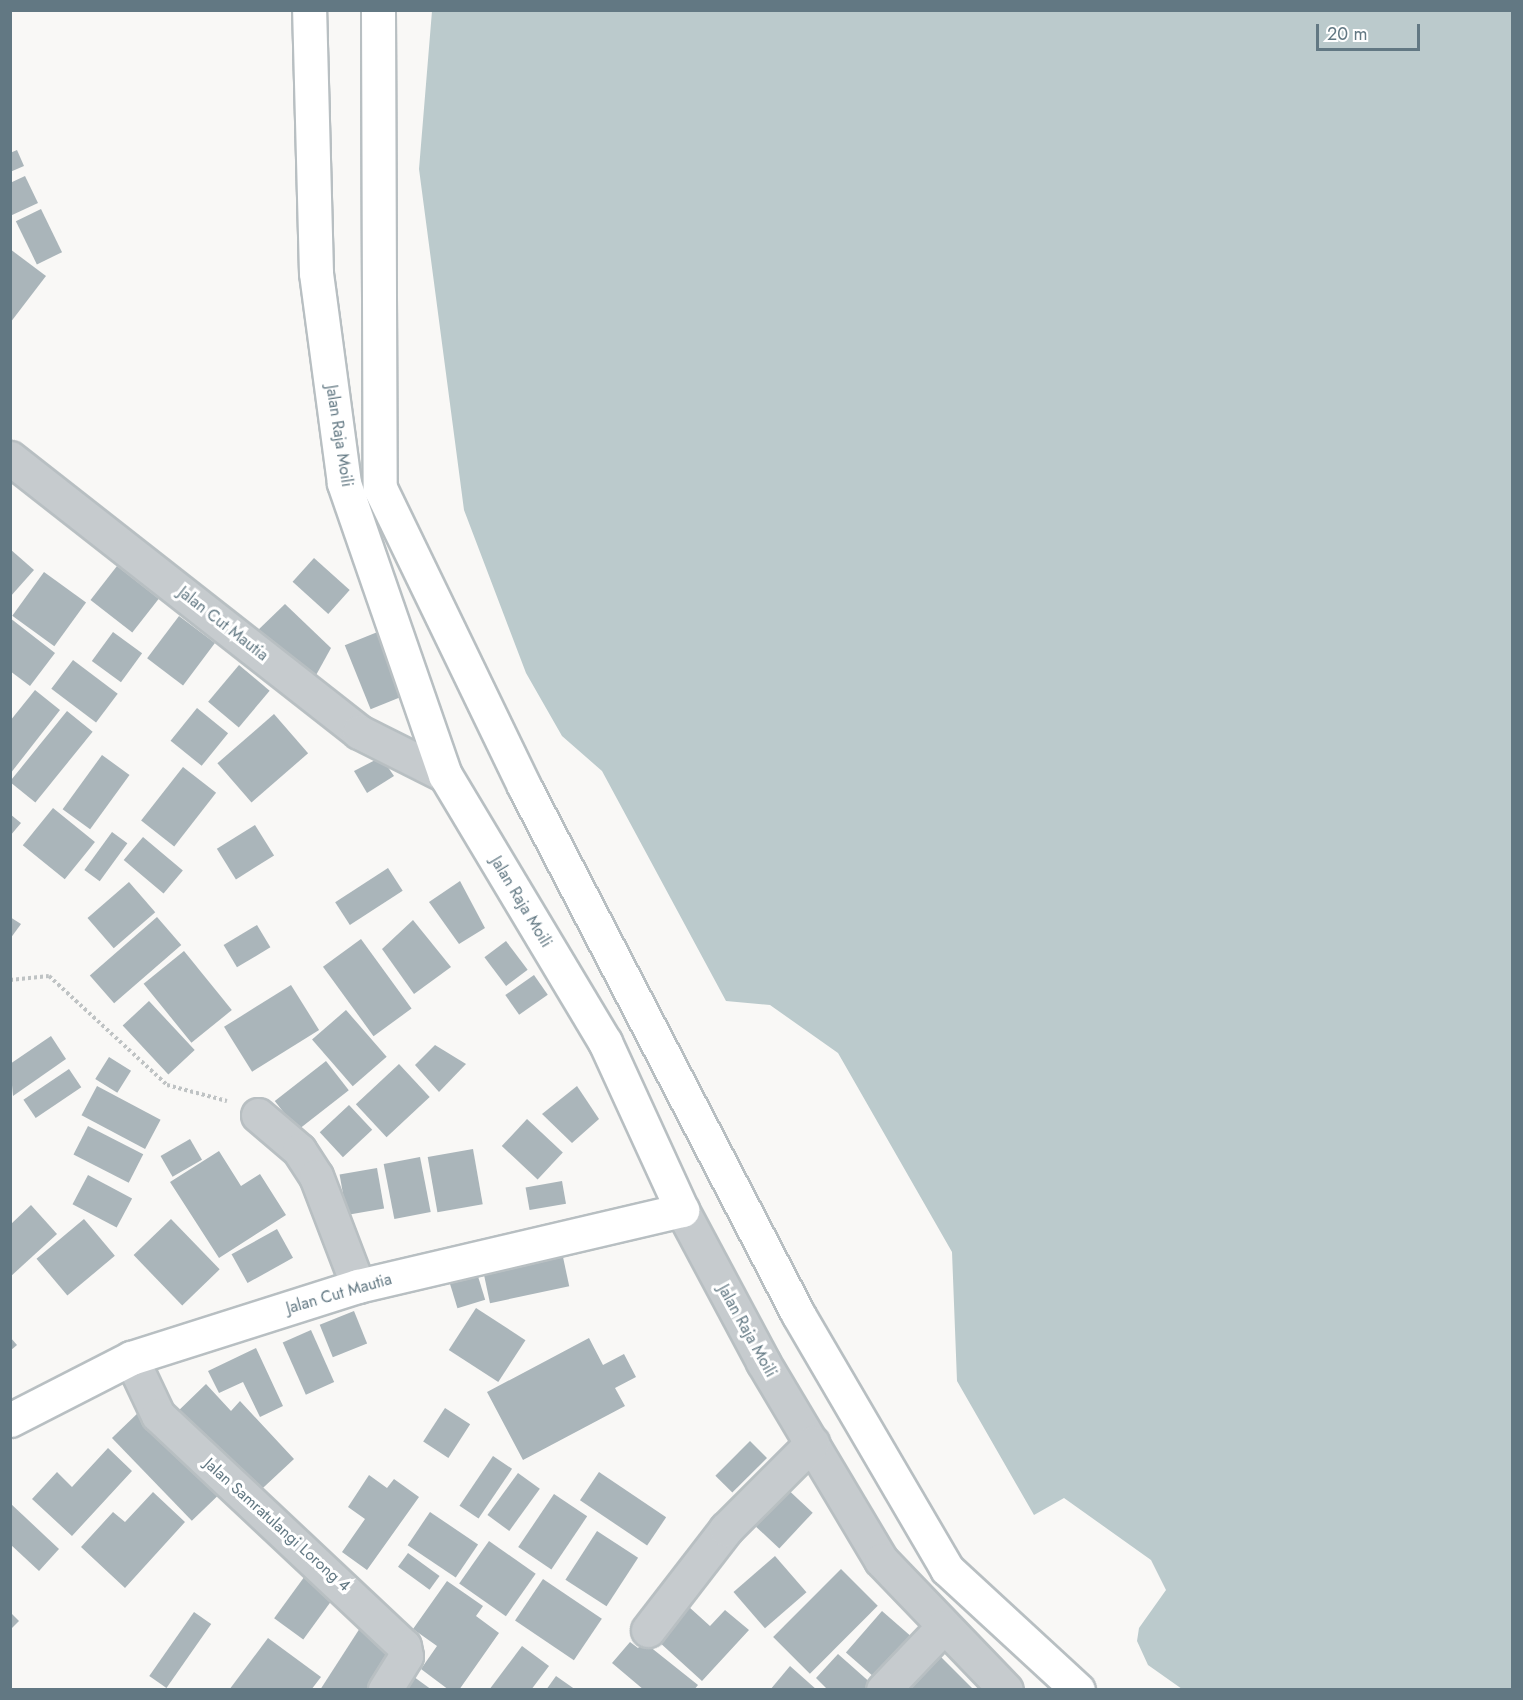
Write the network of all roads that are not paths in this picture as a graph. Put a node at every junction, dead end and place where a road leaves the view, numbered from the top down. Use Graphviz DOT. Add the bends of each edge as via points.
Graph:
graph roads {
  1 [pos="309,10"];
  2 [pos="378,10"];
  3 [pos="10,458"];
  4 [pos="445,775"];
  5 [pos="258,1115"];
  6 [pos="682,1210"];
  7 [pos="358,1286"];
  8 [pos="131,1358"];
  9 [pos="10,1420"];
  10 [pos="812,1443"];
  11 [pos="943,1627"];
  12 [pos="648,1630"];
  13 [pos="385,1689"];
  14 [pos="883,1689"];
  15 [pos="1006,1689"];
  16 [pos="1078,1689"];
  1 -- 4 [label="street, Jalan Raja Moili" via="316,273 344,483"];
  2 -- 16 [label="street" via="380,488 524,786 798,1314 946,1569"];
  3 -- 4 [label="street, Jalan Cut Mautia" via="359,732"];
  4 -- 6 [label="street, Jalan Raja Moili" via="605,1041"];
  5 -- 7 [label="street" via="299,1150 316,1176"];
  6 -- 7 [label="street, Jalan Cut Mautia"];
  6 -- 10 [label="street, Jalan Raja Moili"];
  7 -- 8 [label="street, Jalan Cut Mautia"];
  8 -- 9 [label="street, Jalan Cut Mautia"];
  8 -- 13 [label="street, Jalan Samratulangi Lorong 4" via="158,1415 404,1646 406,1656"];
  10 -- 11 [label="street, Jalan Raja Moili" via="881,1560"];
  10 -- 12 [label="street" via="726,1529"];
  11 -- 14 [label="street"];
  11 -- 15 [label="street, Jalan Raja Moili"];
}
